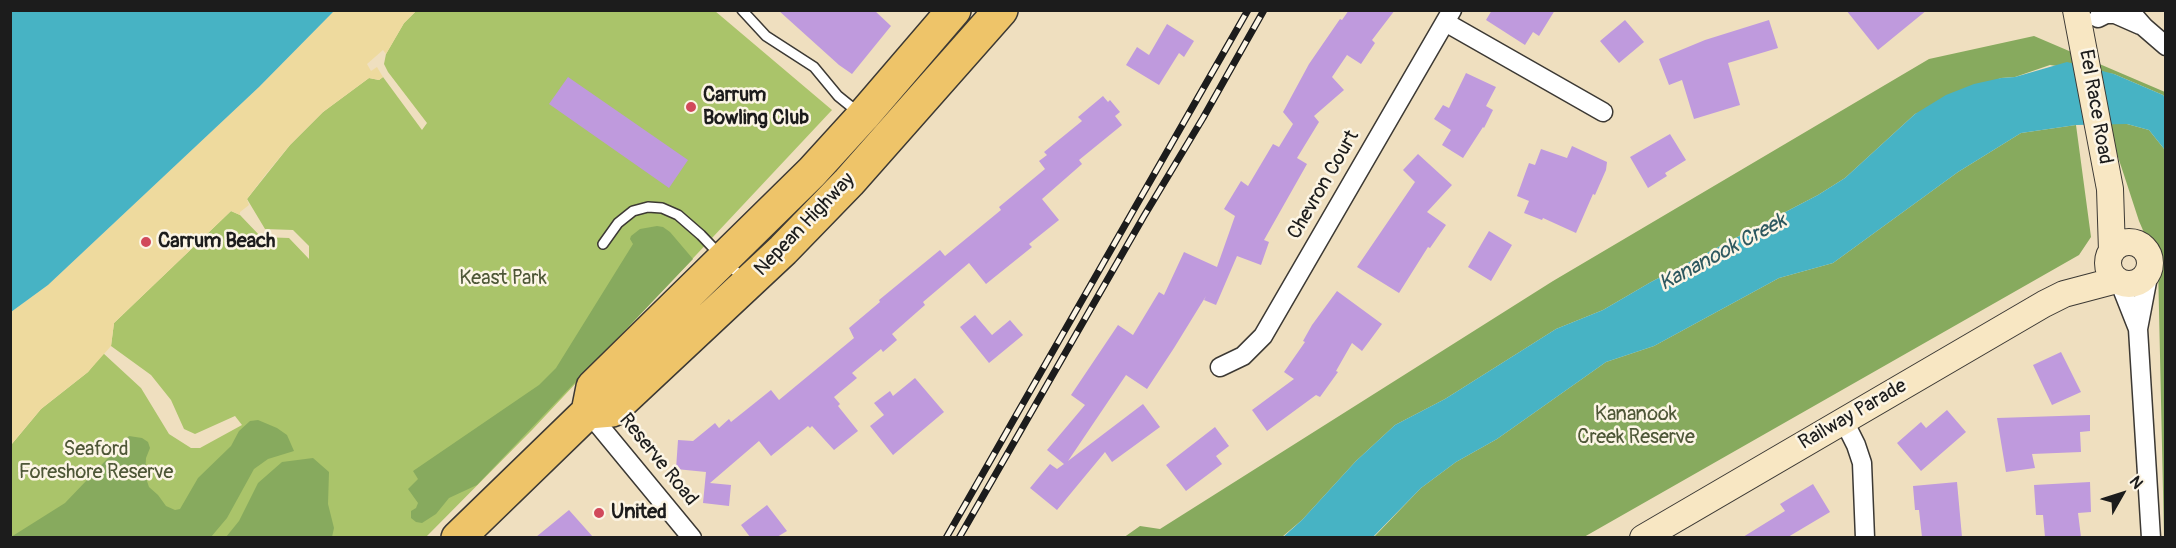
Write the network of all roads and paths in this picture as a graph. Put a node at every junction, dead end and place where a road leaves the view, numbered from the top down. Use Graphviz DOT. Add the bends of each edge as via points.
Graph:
graph roads {
  1 [pos="742,10"];
  2 [pos="954,10"];
  3 [pos="1001,10"];
  4 [pos="2129,10"];
  5 [pos="1448,16"];
  6 [pos="2089,22"];
  7 [pos="2144,27"];
  8 [pos="2166,46"];
  9 [pos="1603,112"];
  10 [pos="863,116"];
  11 [pos="2110,189"];
  12 [pos="603,244"];
  13 [pos="2111,253"];
  14 [pos="724,258"];
  15 [pos="2148,258"];
  16 [pos="2118,280"];
  17 [pos="747,284"];
  18 [pos="2064,294"];
  19 [pos="2138,329"];
  20 [pos="1220,368"];
  21 [pos="588,412"];
  22 [pos="1844,421"];
  23 [pos="458,537"];
  24 [pos="692,537"];
  25 [pos="1643,537"];
  26 [pos="1866,537"];
  27 [pos="2151,537"];
  1 -- 10 [label="lane" via="766,36 814,67 838,96"];
  2 -- 10 [label="highway, Nepean Highway"];
  3 -- 17 [label="highway, Nepean Highway" via="849,182"];
  4 -- 7 [label="street, Eel Race Road"];
  5 -- 9 [label="street"];
  5 -- 20 [label="street, Chevron Court" via="1263,336 1243,356"];
  6 -- 7 [label="street, Eel Race Road" via="2115,14"];
  6 -- 11 [label="street, Eel Race Road" via="2102,151"];
  7 -- 8 [label="street, Eel Race Road"];
  10 -- 14 [label="highway, Nepean Highway"];
  11 -- 13 [label="street, Eel Race Road"];
  11 -- 15 [label="street, Eel Race Road"];
  12 -- 14 [label="lane" via="629,213 653,207 678,215"];
  13 -- 15 [label="street" via="2122,243 2131,242 2139,245"];
  13 -- 16 [label="street, Eel Race Road" via="2109,269"];
  13 -- 18 [label="street, Railway Parade"];
  14 -- 17 [label="lane"];
  14 -- 21 [label="highway, Nepean Highway" via="593,387"];
  15 -- 16 [label="street, Railway Parade" via="2147,274 2140,281 2132,284"];
  15 -- 19 [label="street"];
  16 -- 18 [label="street, Railway Parade"];
  16 -- 19 [label="street"];
  17 -- 21 [label="highway, Nepean Highway" via="612,410"];
  18 -- 22 [label="street, Railway Parade"];
  19 -- 27 [label="street"];
  21 -- 23 [label="highway, Nepean Highway"];
  21 -- 24 [label="street, Reserve Road"];
  22 -- 25 [label="street, Railway Parade"];
  22 -- 26 [label="street" via="1862,463"];
}
